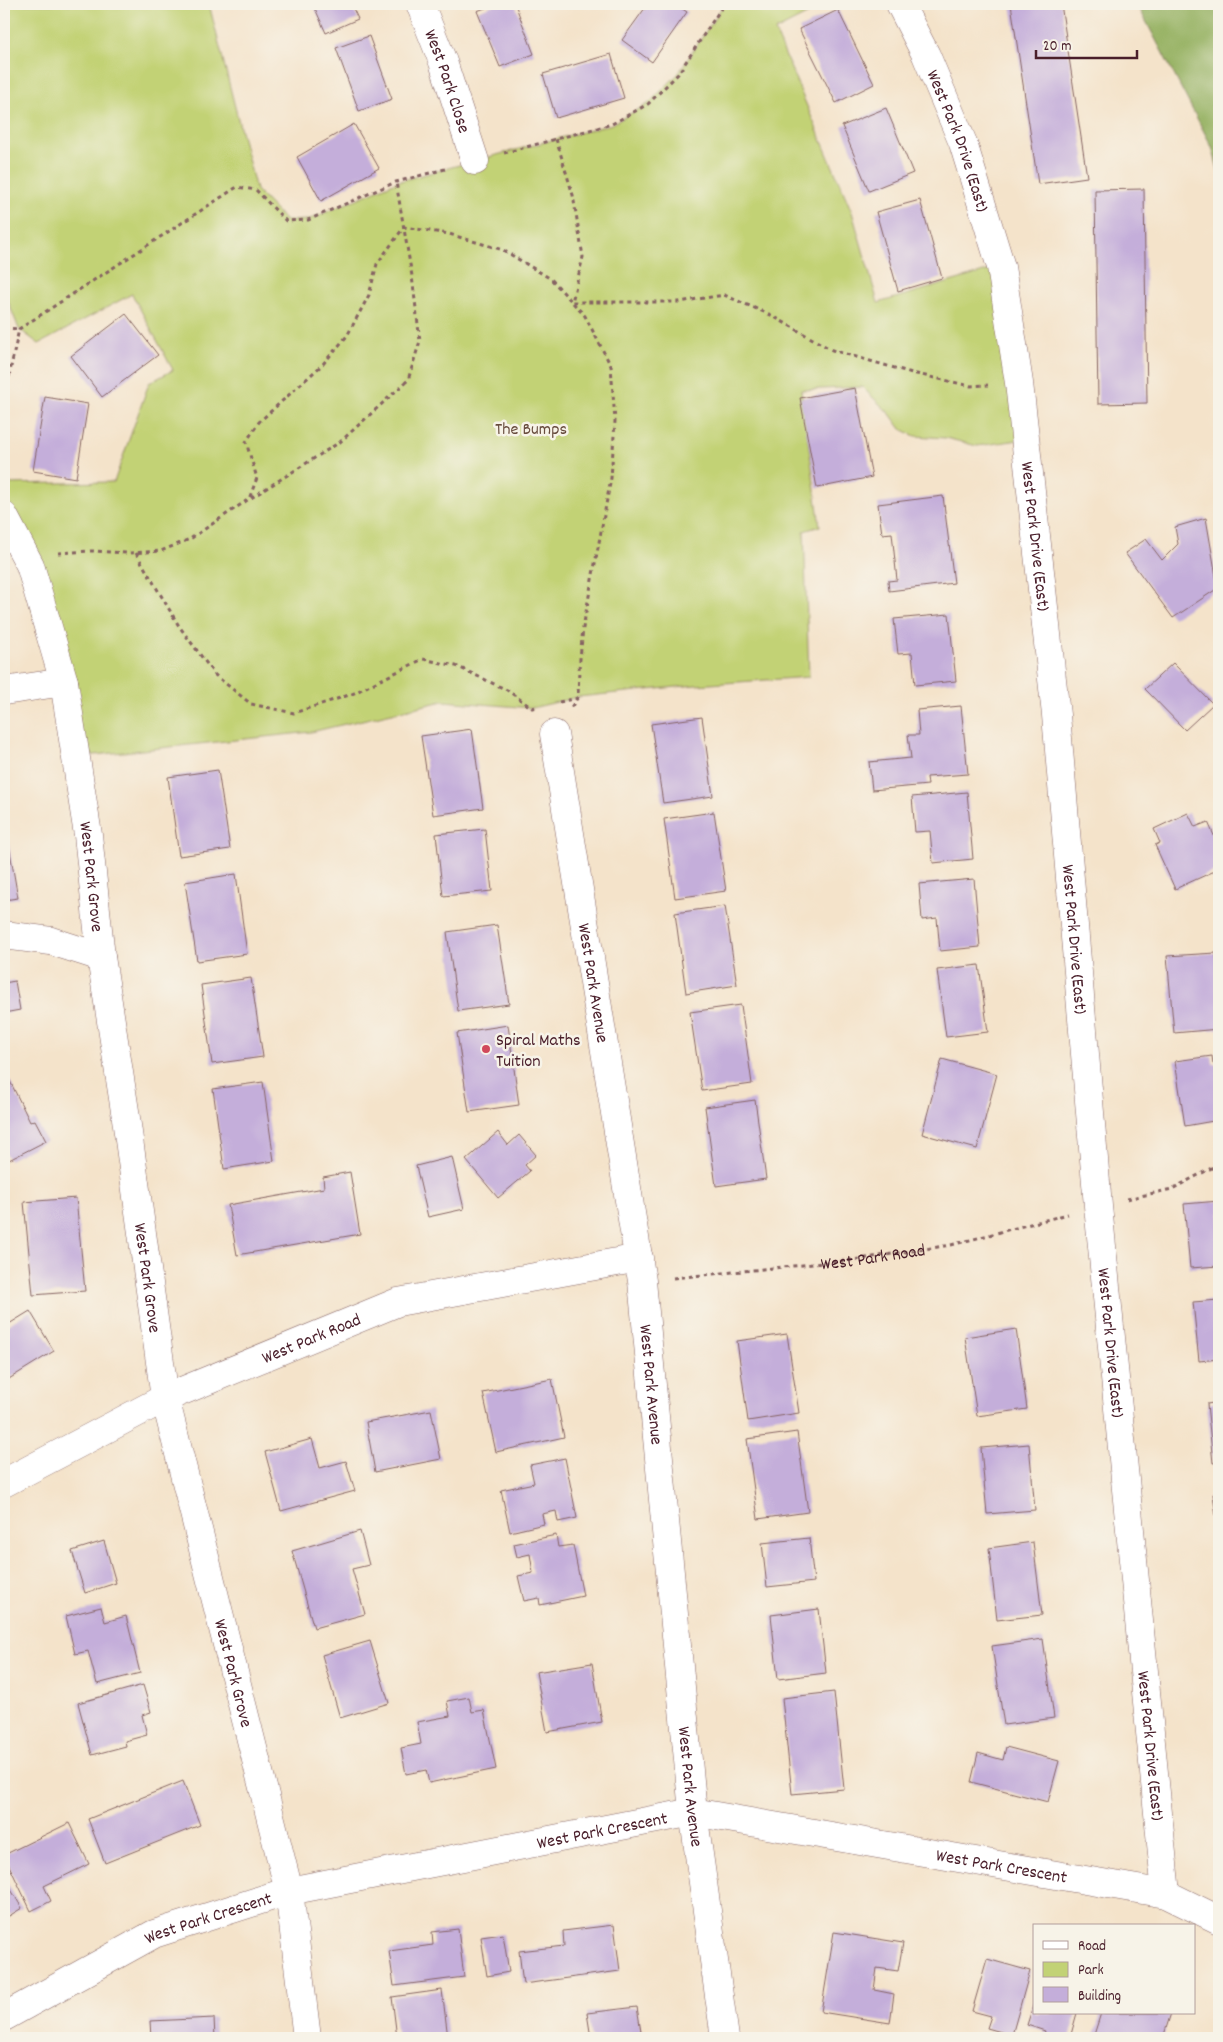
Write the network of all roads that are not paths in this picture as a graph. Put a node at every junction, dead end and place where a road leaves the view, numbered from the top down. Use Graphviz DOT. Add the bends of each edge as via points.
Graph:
graph roads {
  1 [pos="420,4"];
  2 [pos="900,4"];
  3 [pos="475,161"];
  4 [pos="4,516"];
  5 [pos="64,682"];
  6 [pos="4,692"];
  7 [pos="554,734"];
  8 [pos="4,935"];
  9 [pos="101,957"];
  10 [pos="641,1270"];
  11 [pos="165,1398"];
  12 [pos="4,1482"];
  13 [pos="693,1812"];
  14 [pos="289,1891"];
  15 [pos="1166,1894"];
  16 [pos="1219,1920"];
  17 [pos="4,2017"];
  18 [pos="307,2038"];
  19 [pos="725,2038"];
  1 -- 3 [label="street, West Park Close" via="443,62"];
  2 -- 15 [label="street, West Park Drive (East)" via="926,55 963,143 1001,267 1019,382 1056,715 1098,1206"];
  4 -- 5 [label="street, West Park Grove" via="30,565"];
  5 -- 6 [label="street"];
  5 -- 9 [label="street, West Park Grove" via="88,835"];
  7 -- 10 [label="street, West Park Avenue"];
  8 -- 9 [label="street" via="51,941"];
  9 -- 11 [label="street, West Park Grove"];
  10 -- 11 [label="street, West Park Road" via="398,1302"];
  10 -- 13 [label="street, West Park Avenue"];
  11 -- 12 [label="street, West Park Road"];
  11 -- 14 [label="street, West Park Grove"];
  13 -- 14 [label="street, West Park Crescent"];
  13 -- 15 [label="street, West Park Crescent"];
  13 -- 19 [label="street, West Park Avenue"];
  14 -- 17 [label="street, West Park Crescent" via="154,1934"];
  14 -- 18 [label="street, West Park Grove"];
  15 -- 16 [label="street, West Park Crescent"];
}
